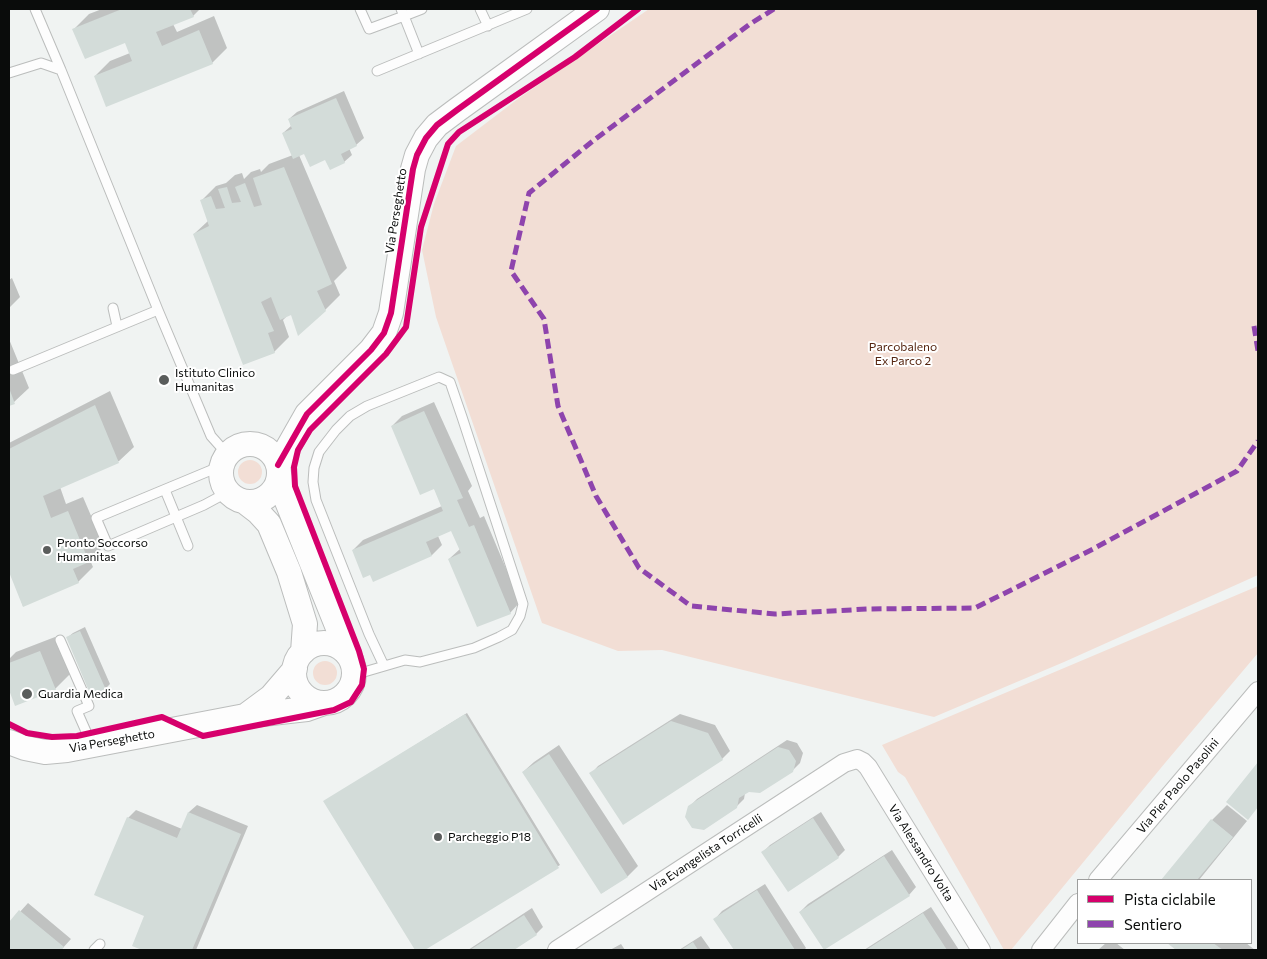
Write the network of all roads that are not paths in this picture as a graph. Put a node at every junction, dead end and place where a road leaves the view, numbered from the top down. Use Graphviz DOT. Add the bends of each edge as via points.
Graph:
graph roads {
  1 [pos="35,9"];
  2 [pos="360,9"];
  3 [pos="422,9"];
  4 [pos="480,9"];
  5 [pos="527,9"];
  6 [pos="596,9"];
  7 [pos="403,12"];
  8 [pos="488,26"];
  9 [pos="419,54"];
  10 [pos="61,70"];
  11 [pos="377,71"];
  12 [pos="9,72"];
  13 [pos="113,308"];
  14 [pos="158,310"];
  15 [pos="116,326"];
  16 [pos="12,370"];
  17 [pos="307,414"];
  18 [pos="251,443"];
  19 [pos="224,460"];
  20 [pos="279,469"];
  21 [pos="165,490"];
  22 [pos="236,497"];
  23 [pos="176,517"];
  24 [pos="188,546"];
  25 [pos="60,640"];
  26 [pos="299,660"];
  27 [pos="384,666"];
  28 [pos="352,667"];
  29 [pos="1258,691"];
  30 [pos="324,703"];
  31 [pos="246,716"];
  32 [pos="9,742"];
  33 [pos="92,745"];
  34 [pos="857,760"];
  35 [pos="1099,879"];
  36 [pos="1077,904"];
  37 [pos="557,950"];
  38 [pos="981,950"];
  39 [pos="1041,950"];
  1 -- 10 [label="lane"];
  2 -- 7 [label="lane" via="369,29"];
  3 -- 7 [label="lane"];
  4 -- 8 [label="lane"];
  5 -- 8 [label="lane"];
  6 -- 17 [label="street, Via Perseghetto" via="436,125 426,138 413,169 391,313 384,333"];
  7 -- 9 [label="lane"];
  8 -- 9 [label="lane"];
  9 -- 11 [label="lane"];
  10 -- 12 [label="lane" via="41,63"];
  10 -- 14 [label="lane"];
  13 -- 15 [label="lane"];
  14 -- 15 [label="lane"];
  14 -- 19 [label="lane"];
  15 -- 16 [label="lane"];
  17 -- 18 [label="street, Via Perseghetto"];
  17 -- 20 [label="street, Via Perseghetto"];
  18 -- 19 [label="street" via="241,445"];
  18 -- 20 [label="street" via="273,454"];
  19 -- 21 [label="lane"];
  19 -- 22 [label="street" via="222,483"];
  20 -- 22 [label="street" via="278,482 269,495 260,500"];
  20 -- 28 [label="street" via="286,499"];
  21 -- 23 [label="lane"];
  21 -- 23 [label="lane" via="96,518 108,546"];
  22 -- 23 [label="lane"];
  22 -- 26 [label="street" via="269,524 289,572 305,624"];
  23 -- 24 [label="lane"];
  25 -- 33 [label="lane" via="89,706 77,711"];
  26 -- 28 [label="street" via="312,646 328,643 338,647"];
  26 -- 30 [label="street" via="295,679 299,689 314,702"];
  26 -- 31 [label="street, Via Perseghetto" via="271,698"];
  27 -- 27 [label="lane" via="405,660 420,662 499,638 512,630 523,604 450,382 439,377 350,416 319,452 314,468 316,500"];
  27 -- 28 [label="lane"];
  28 -- 30 [label="street" via="350,688 344,696"];
  29 -- 35 [label="street, Via Pier Paolo Pasolini"];
  30 -- 31 [label="street, Via Perseghetto" via="306,709"];
  31 -- 33 [label="street, Via Perseghetto"];
  32 -- 33 [label="street, Via Perseghetto" via="45,752"];
  34 -- 37 [label="street, Via Evangelista Torricelli" via="844,763"];
  34 -- 38 [label="street, Via Alessandro Volta" via="868,767"];
  36 -- 39 [label="street"];
}
